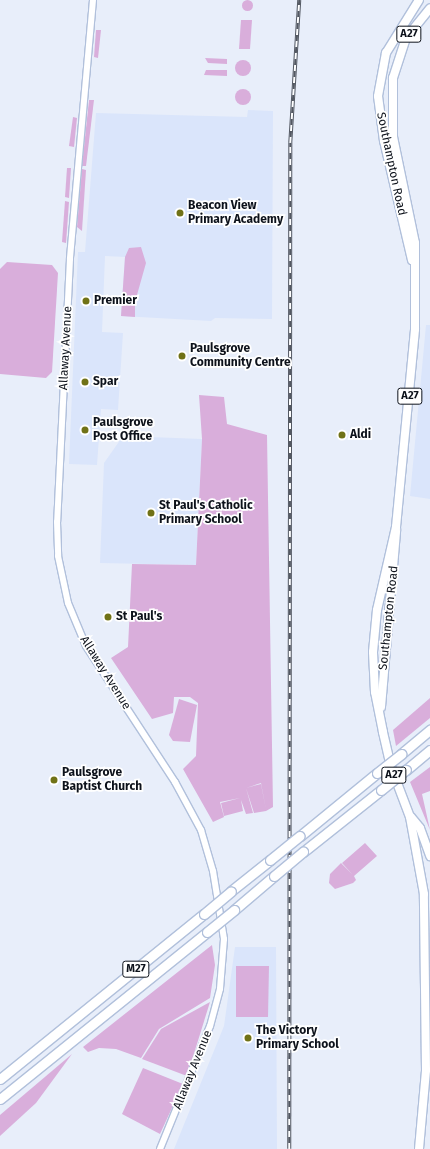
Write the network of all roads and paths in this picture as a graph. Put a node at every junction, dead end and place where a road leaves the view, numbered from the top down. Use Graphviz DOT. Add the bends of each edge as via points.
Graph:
graph roads {
  1 [pos="93,0"];
  2 [pos="425,0"];
  3 [pos="418,4"];
  4 [pos="430,8"];
  5 [pos="414,265"];
  6 [pos="396,527"];
  7 [pos="376,619"];
  8 [pos="385,628"];
  9 [pos="374,686"];
  10 [pos="380,709"];
  11 [pos="430,730"];
  12 [pos="430,750"];
  13 [pos="410,817"];
  14 [pos="430,856"];
  15 [pos="430,1059"];
  16 [pos="426,1070"];
  17 [pos="0,1079"];
  18 [pos="0,1099"];
  19 [pos="160,1149"];
  20 [pos="420,1149"];
  1 -- 19 [label="street, Allaway Avenue" via="70,259 56,522 58,556 68,603 86,646 175,782 201,830 213,871 224,939 220,989 210,1026"];
  2 -- 3 [label="main road, Southampton Road"];
  3 -- 5 [label="main road, Southampton Road / A27" via="386,53 378,96 385,148"];
  4 -- 5 [label="main road, Southampton Road / A27" via="398,54 392,86 393,137 412,216"];
  5 -- 6 [label="main road, Southampton Road / A27" via="414,347"];
  6 -- 7 [label="main road, Southampton Road / A27"];
  6 -- 8 [label="main road, Southampton Road / A27" via="398,542"];
  7 -- 8 [label="main road"];
  7 -- 9 [label="main road, Southampton Road / A27"];
  8 -- 9 [label="main road"];
  8 -- 10 [label="main road, Southampton Road / A27"];
  9 -- 10 [label="main road, Southampton Road / A27"];
  10 -- 13 [label="main road, Southampton Road / A27" via="391,767"];
  11 -- 17 [label="highway, M27, bridge"];
  12 -- 18 [label="highway, M27, bridge"];
  13 -- 14 [label="main road, Southampton Road / A27" via="420,828"];
  13 -- 16 [label="main road, Southampton Road / A27" via="426,908"];
  15 -- 16 [label="main road, Southampton Road / A27"];
  16 -- 20 [label="main road, Southampton Road / A27"];
}
